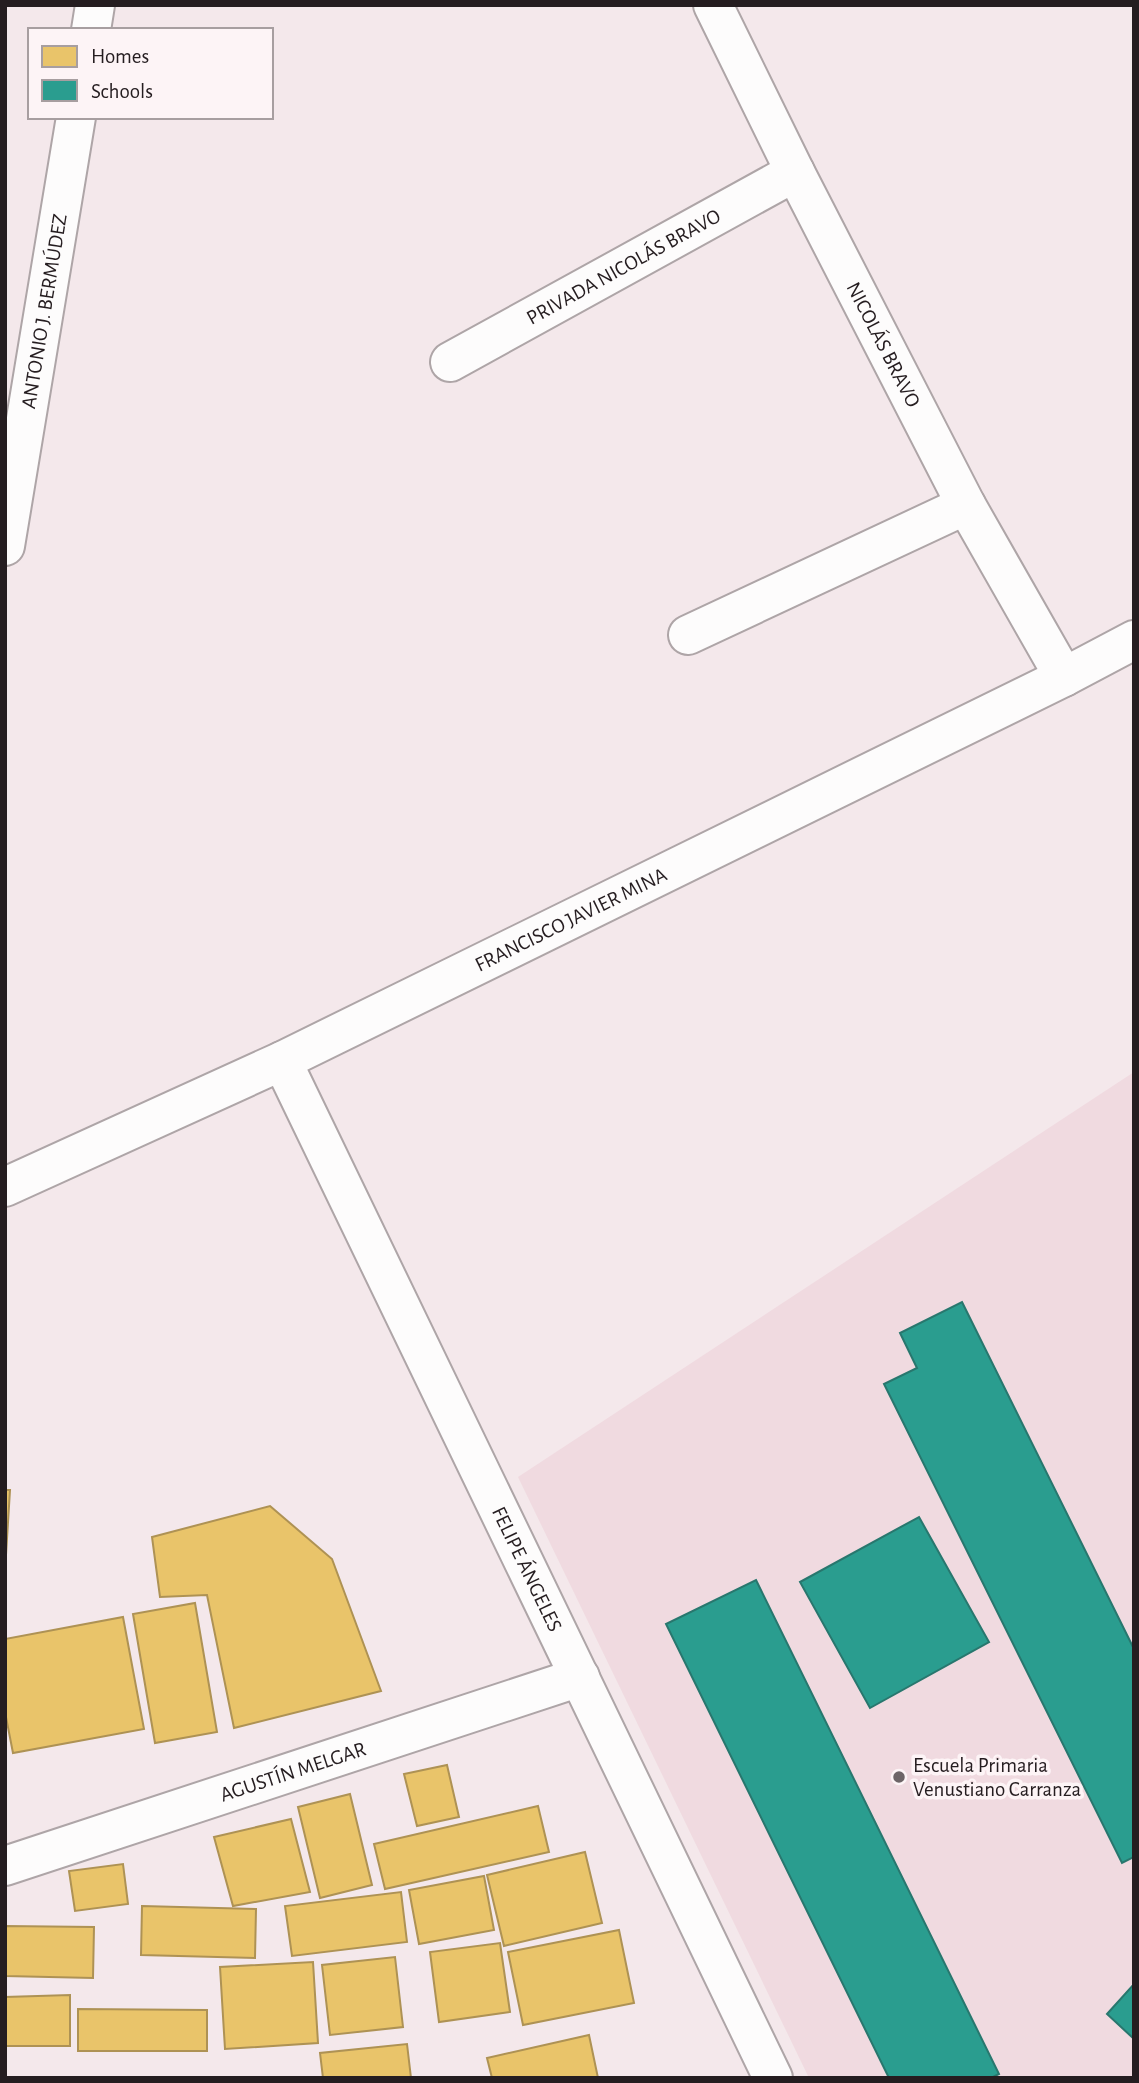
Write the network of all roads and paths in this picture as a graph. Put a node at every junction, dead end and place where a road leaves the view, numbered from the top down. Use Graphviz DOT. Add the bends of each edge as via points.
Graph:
graph roads {
  1 [pos="94,5"];
  2 [pos="713,5"];
  3 [pos="90,28"];
  4 [pos="76,119"];
  5 [pos="795,172"];
  6 [pos="450,362"];
  7 [pos="967,505"];
  8 [pos="5,546"];
  9 [pos="688,635"];
  10 [pos="1134,640"];
  11 [pos="1063,677"];
  12 [pos="282,1060"];
  13 [pos="5,1187"];
  14 [pos="580,1677"];
  15 [pos="5,1866"];
  16 [pos="773,2078"];
  1 -- 3 [label="street"];
  2 -- 5 [label="street, NICOLÁS BRAVO"];
  4 -- 8 [label="street, ANTONIO J. BERMÚDEZ"];
  5 -- 6 [label="street, PRIVADA NICOLÁS BRAVO"];
  5 -- 7 [label="street, NICOLÁS BRAVO"];
  7 -- 9 [label="street"];
  7 -- 11 [label="street, NICOLÁS BRAVO"];
  10 -- 11 [label="street, FRANCISCO JAVIER MINA"];
  11 -- 12 [label="street, FRANCISCO JAVIER MINA"];
  12 -- 13 [label="street, FRANCISCO JAVIER MINA"];
  12 -- 14 [label="street, FELIPE ÁNGELES"];
  14 -- 15 [label="street, AGUSTÍN MELGAR"];
  14 -- 16 [label="street, FELIPE ÁNGELES"];
}
